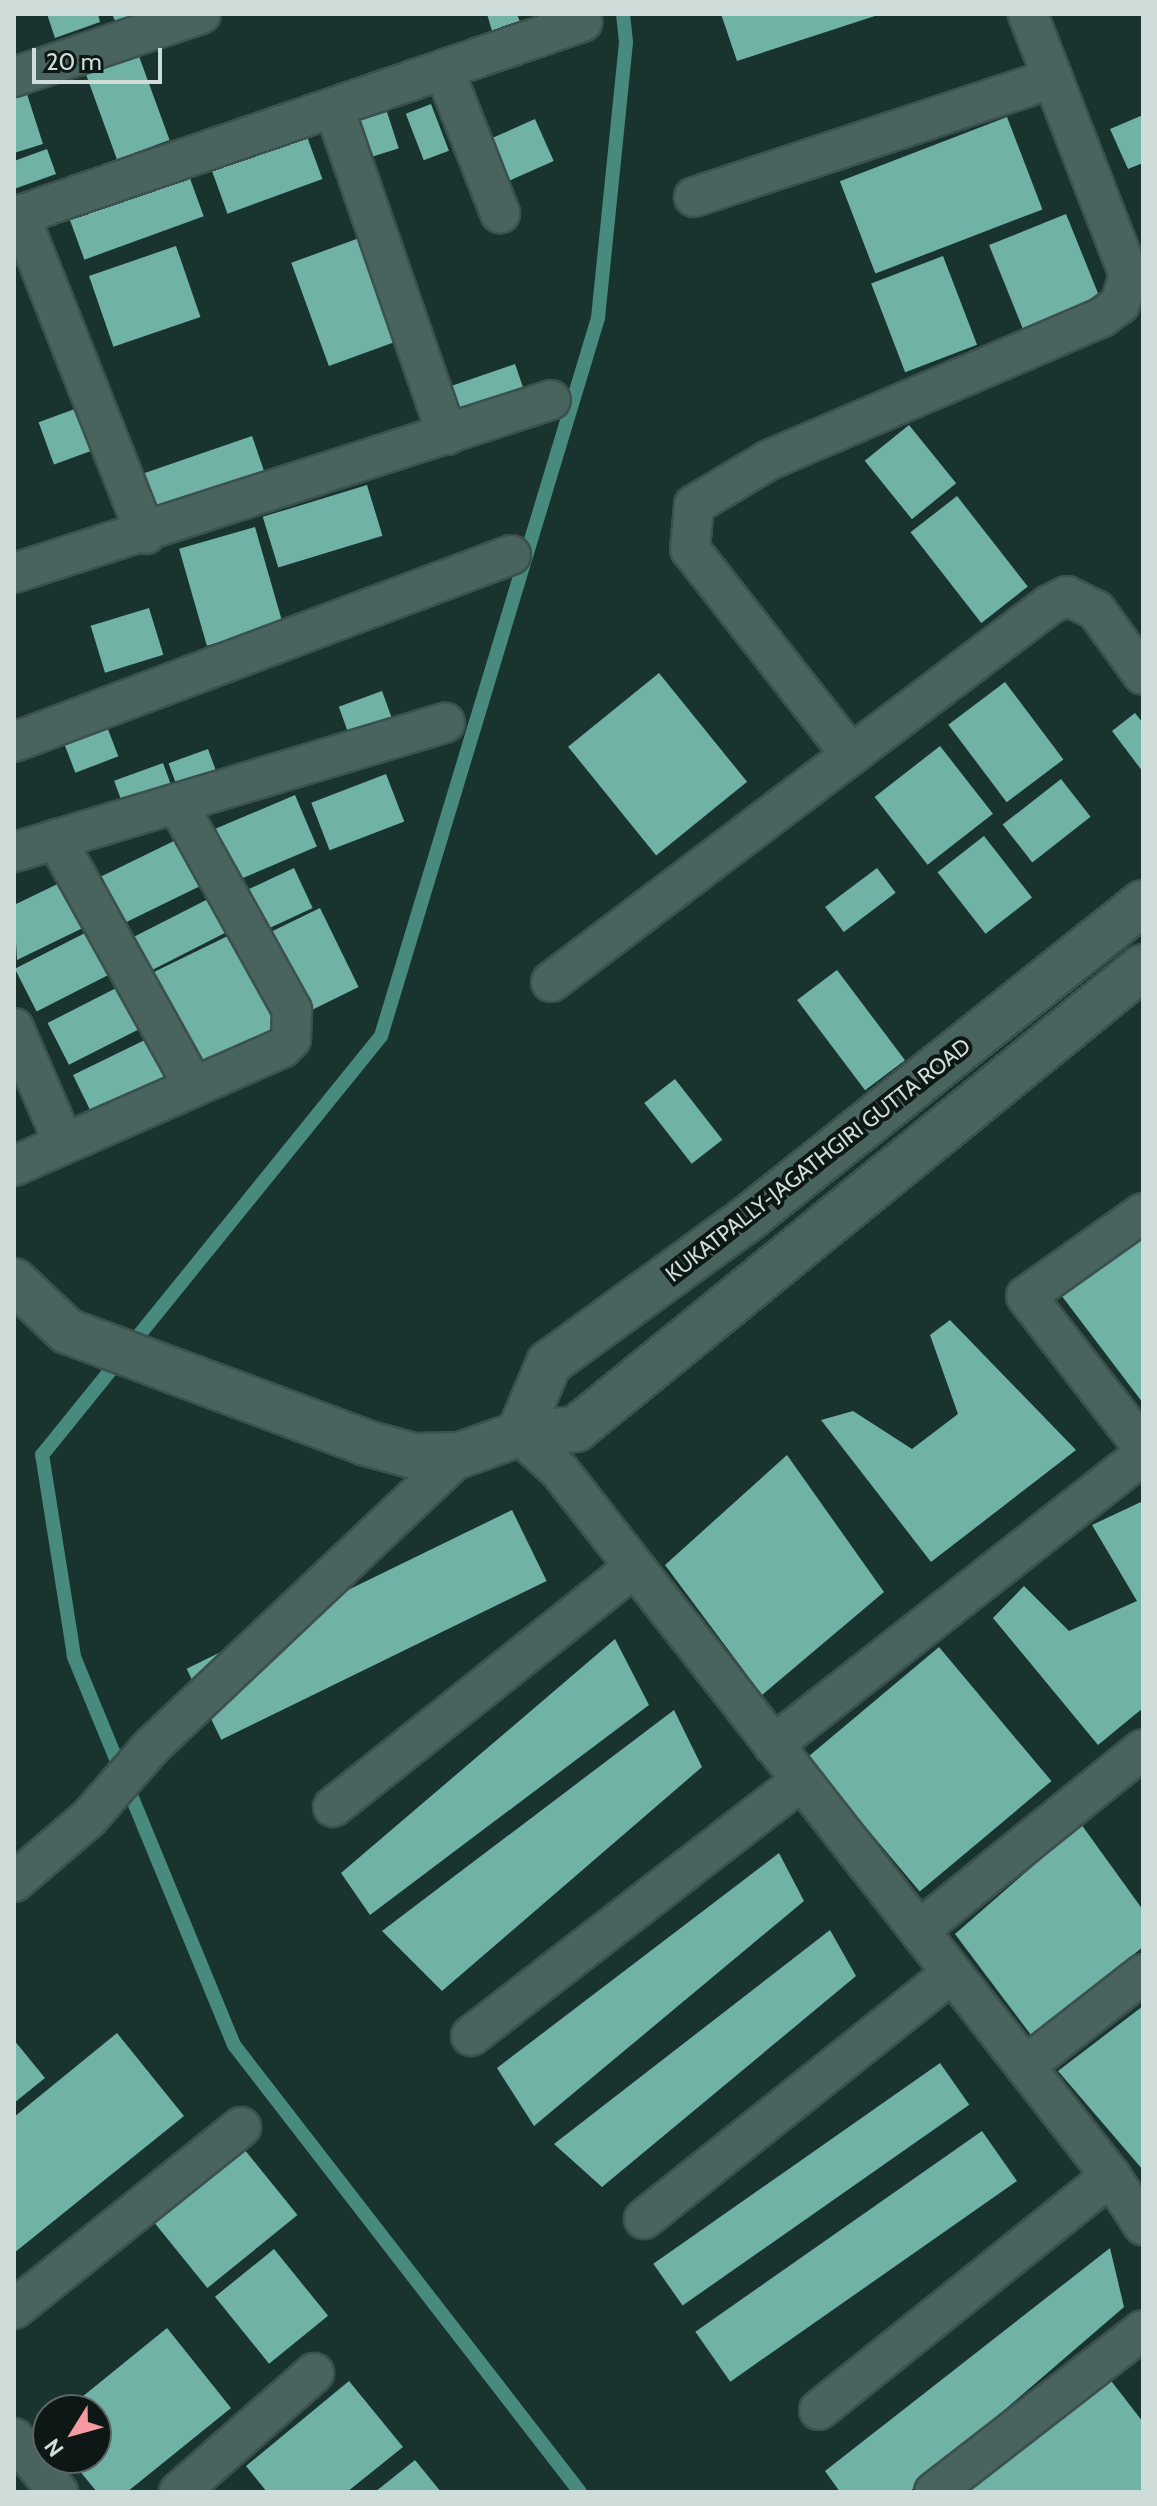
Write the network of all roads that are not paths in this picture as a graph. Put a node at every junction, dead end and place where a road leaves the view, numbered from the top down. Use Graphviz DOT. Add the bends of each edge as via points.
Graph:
graph roads {
  1 [pos="201,14"];
  2 [pos="1028,14"];
  3 [pos="582,22"];
  4 [pos="444,70"];
  5 [pos="14,77"];
  6 [pos="1053,78"];
  7 [pos="334,108"];
  8 [pos="694,197"];
  9 [pos="500,213"];
  10 [pos="17,216"];
  11 [pos="551,400"];
  12 [pos="447,435"];
  13 [pos="146,534"];
  14 [pos="511,555"];
  15 [pos="14,573"];
  16 [pos="1143,675"];
  17 [pos="445,723"];
  18 [pos="14,742"];
  19 [pos="851,755"];
  20 [pos="178,805"];
  21 [pos="56,839"];
  22 [pos="14,852"];
  23 [pos="1143,903"];
  24 [pos="1143,967"];
  25 [pos="551,982"];
  26 [pos="14,1028"];
  27 [pos="193,1085"];
  28 [pos="63,1141"];
  29 [pos="14,1166"];
  30 [pos="1143,1213"];
  31 [pos="16,1289"];
  32 [pos="519,1434"];
  33 [pos="1143,1447"];
  34 [pos="460,1455"];
  35 [pos="1143,1455"];
  36 [pos="634,1568"];
  37 [pos="773,1745"];
  38 [pos="1143,1749"];
  39 [pos="800,1782"];
  40 [pos="333,1807"];
  41 [pos="14,1882"];
  42 [pos="919,1930"];
  43 [pos="952,1973"];
  44 [pos="1143,1974"];
  45 [pos="471,2036"];
  46 [pos="1025,2066"];
  47 [pos="241,2127"];
  48 [pos="1111,2176"];
  49 [pos="644,2219"];
  50 [pos="1143,2225"];
  51 [pos="14,2309"];
  52 [pos="1143,2330"];
  53 [pos="314,2373"];
  54 [pos="819,2410"];
  55 [pos="14,2438"];
  56 [pos="58,2492"];
  57 [pos="179,2492"];
  58 [pos="934,2492"];
  1 -- 5 [label="street"];
  2 -- 6 [label="street"];
  3 -- 4 [label="street"];
  4 -- 7 [label="street"];
  4 -- 9 [label="street"];
  6 -- 8 [label="street"];
  6 -- 19 [label="street" via="1129,275 1120,304 1102,317 769,460 694,505 690,549"];
  7 -- 10 [label="street"];
  7 -- 12 [label="street"];
  10 -- 13 [label="street"];
  11 -- 12 [label="street"];
  12 -- 13 [label="street"];
  13 -- 15 [label="street"];
  14 -- 18 [label="street"];
  16 -- 19 [label="street" via="1096,610 1067,596"];
  17 -- 20 [label="street"];
  19 -- 25 [label="street"];
  20 -- 21 [label="street"];
  20 -- 27 [label="street" via="294,1022 291,1039 282,1048"];
  21 -- 22 [label="street"];
  21 -- 27 [label="street"];
  23 -- 32 [label="street, KUKATPALLY-JAGATHGIRI GUTTA ROAD" via="751,1216 549,1363"];
  24 -- 32 [label="street" via="576,1429"];
  26 -- 28 [label="street"];
  27 -- 28 [label="street"];
  28 -- 29 [label="street"];
  30 -- 33 [label="street" via="1026,1296"];
  31 -- 34 [label="street" via="67,1331 378,1447 414,1456"];
  32 -- 34 [label="street"];
  32 -- 36 [label="street" via="559,1470"];
  34 -- 41 [label="street" via="151,1747 89,1818"];
  35 -- 37 [label="street"];
  36 -- 37 [label="street"];
  36 -- 40 [label="street"];
  37 -- 39 [label="street"];
  38 -- 42 [label="street"];
  39 -- 42 [label="street"];
  39 -- 45 [label="street"];
  42 -- 43 [label="street"];
  43 -- 46 [label="street"];
  43 -- 49 [label="street"];
  44 -- 46 [label="street"];
  46 -- 48 [label="street"];
  47 -- 51 [label="street"];
  48 -- 50 [label="street"];
  48 -- 54 [label="street"];
  52 -- 58 [label="street"];
  53 -- 57 [label="street"];
  55 -- 56 [label="street"];
}
